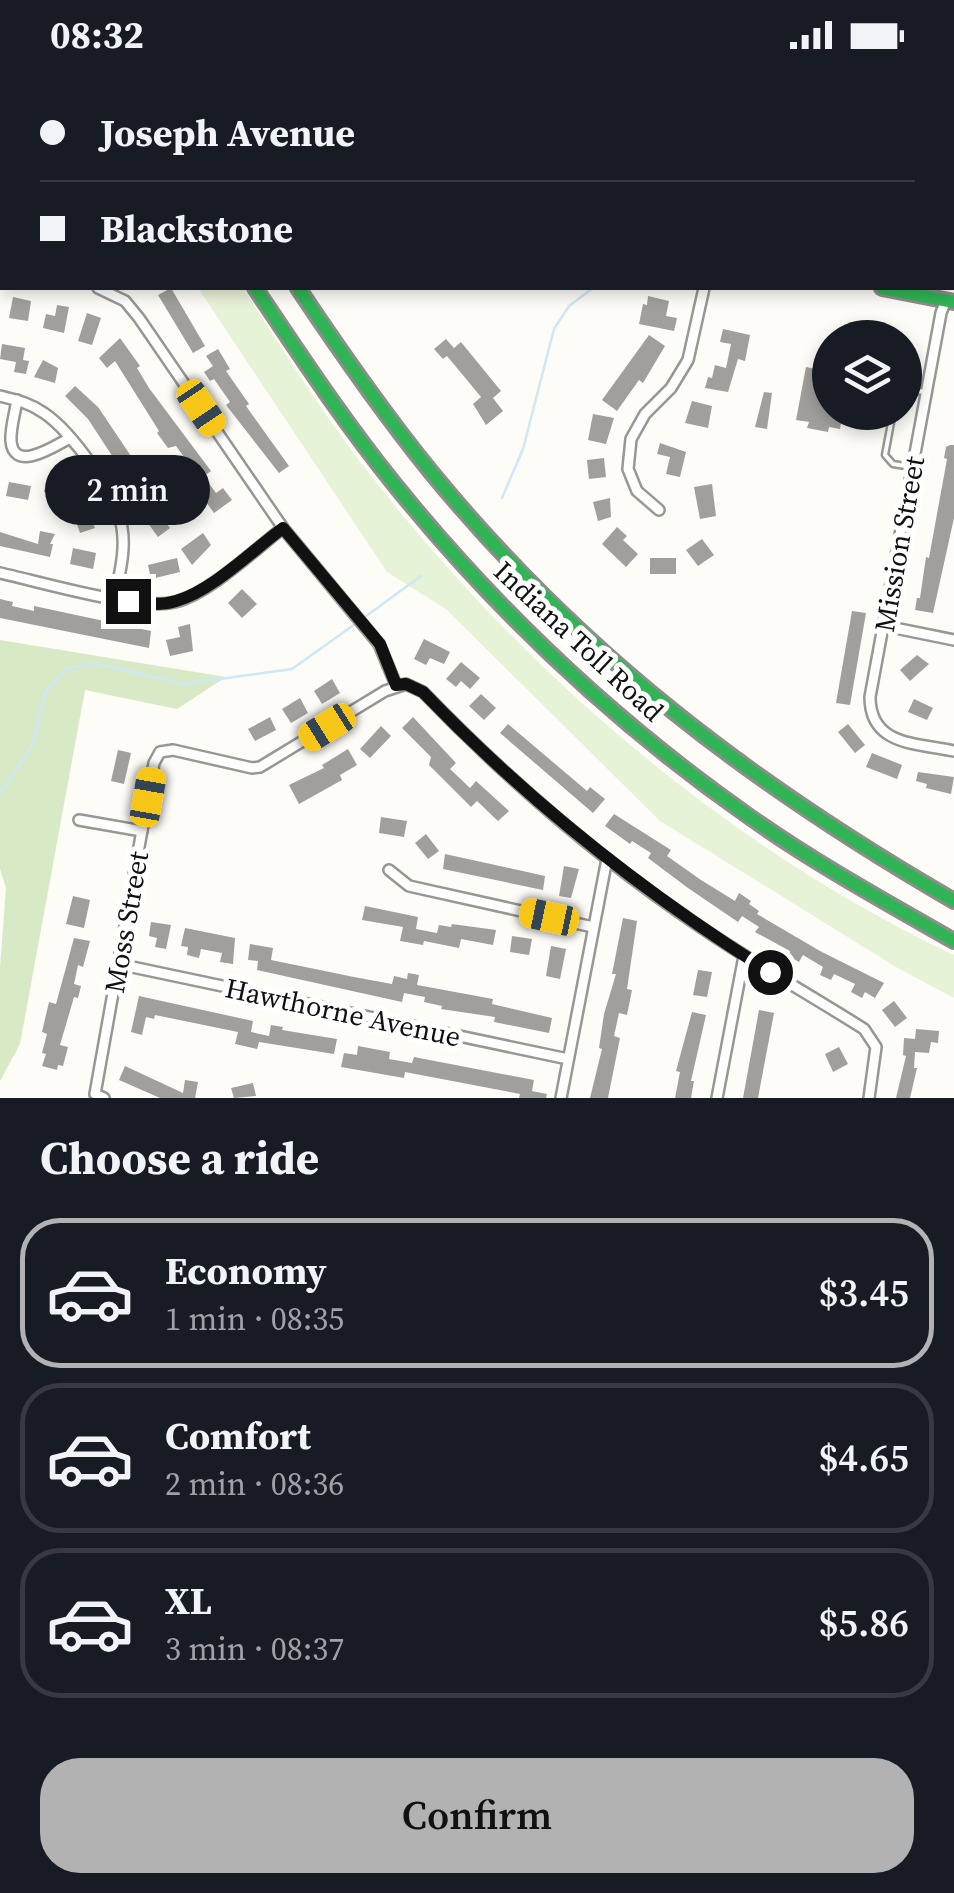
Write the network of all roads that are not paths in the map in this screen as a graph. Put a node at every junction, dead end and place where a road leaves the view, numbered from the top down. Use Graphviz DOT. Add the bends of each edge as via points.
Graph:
graph roads {
  1 [pos="102,290"];
  2 [pos="255,290"];
  3 [pos="299,290"];
  4 [pos="704,290"];
  5 [pos="899,290"];
  6 [pos="949,296"];
  7 [pos="922,392"];
  8 [pos="927,392"];
  9 [pos="0,396"];
  10 [pos="17,400"];
  11 [pos="889,430"];
  12 [pos="70,438"];
  13 [pos="913,467"];
  14 [pos="659,510"];
  15 [pos="283,528"];
  16 [pos="0,573"];
  17 [pos="115,598"];
  18 [pos="885,626"];
  19 [pos="954,640"];
  20 [pos="396,685"];
  21 [pos="954,751"];
  22 [pos="79,820"];
  23 [pos="142,832"];
  24 [pos="607,859"];
  25 [pos="389,870"];
  26 [pos="954,901"];
  27 [pos="592,927"];
  28 [pos="954,941"];
  29 [pos="744,956"];
  30 [pos="118,964"];
  31 [pos="568,1059"];
  32 [pos="100,1096"];
  33 [pos="561,1098"];
  34 [pos="717,1098"];
  35 [pos="869,1098"];
  1 -- 15 [label="street" via="140,318"];
  2 -- 28 [label="main road, Indiana Toll Road" via="409,504 575,677 735,808"];
  3 -- 26 [label="main road, Indiana Toll Road" via="434,478 593,646 750,775"];
  4 -- 14 [label="street" via="688,360 632,440 628,469 636,491"];
  5 -- 6 [label="main road"];
  6 -- 8 [label="street, Mission Street"];
  7 -- 8 [label="lane"];
  8 -- 13 [label="street, Mission Street"];
  9 -- 10 [label="street"];
  10 -- 12 [label="street" via="44,412"];
  10 -- 12 [label="street" via="10,442 15,452 33,457"];
  11 -- 13 [label="lane" via="885,455 893,464"];
  12 -- 17 [label="street" via="122,526"];
  13 -- 18 [label="street, Mission Street"];
  15 -- 17 [label="street" via="176,602"];
  15 -- 20 [label="street" via="380,644"];
  16 -- 17 [label="street"];
  18 -- 19 [label="street"];
  18 -- 21 [label="street, Mission Street" via="870,696 878,727 892,738"];
  20 -- 23 [label="street, Moss Street" via="260,767 160,752"];
  20 -- 24 [label="street" via="423,692"];
  22 -- 23 [label="street"];
  23 -- 30 [label="street, Moss Street"];
  24 -- 27 [label="street"];
  24 -- 29 [label="street"];
  25 -- 27 [label="street" via="409,886"];
  27 -- 31 [label="street"];
  29 -- 34 [label="street"];
  29 -- 35 [label="street" via="872,1038"];
  30 -- 31 [label="street, Hawthorne Avenue"];
  30 -- 32 [label="street, Moss Street"];
  31 -- 33 [label="street"];
}
